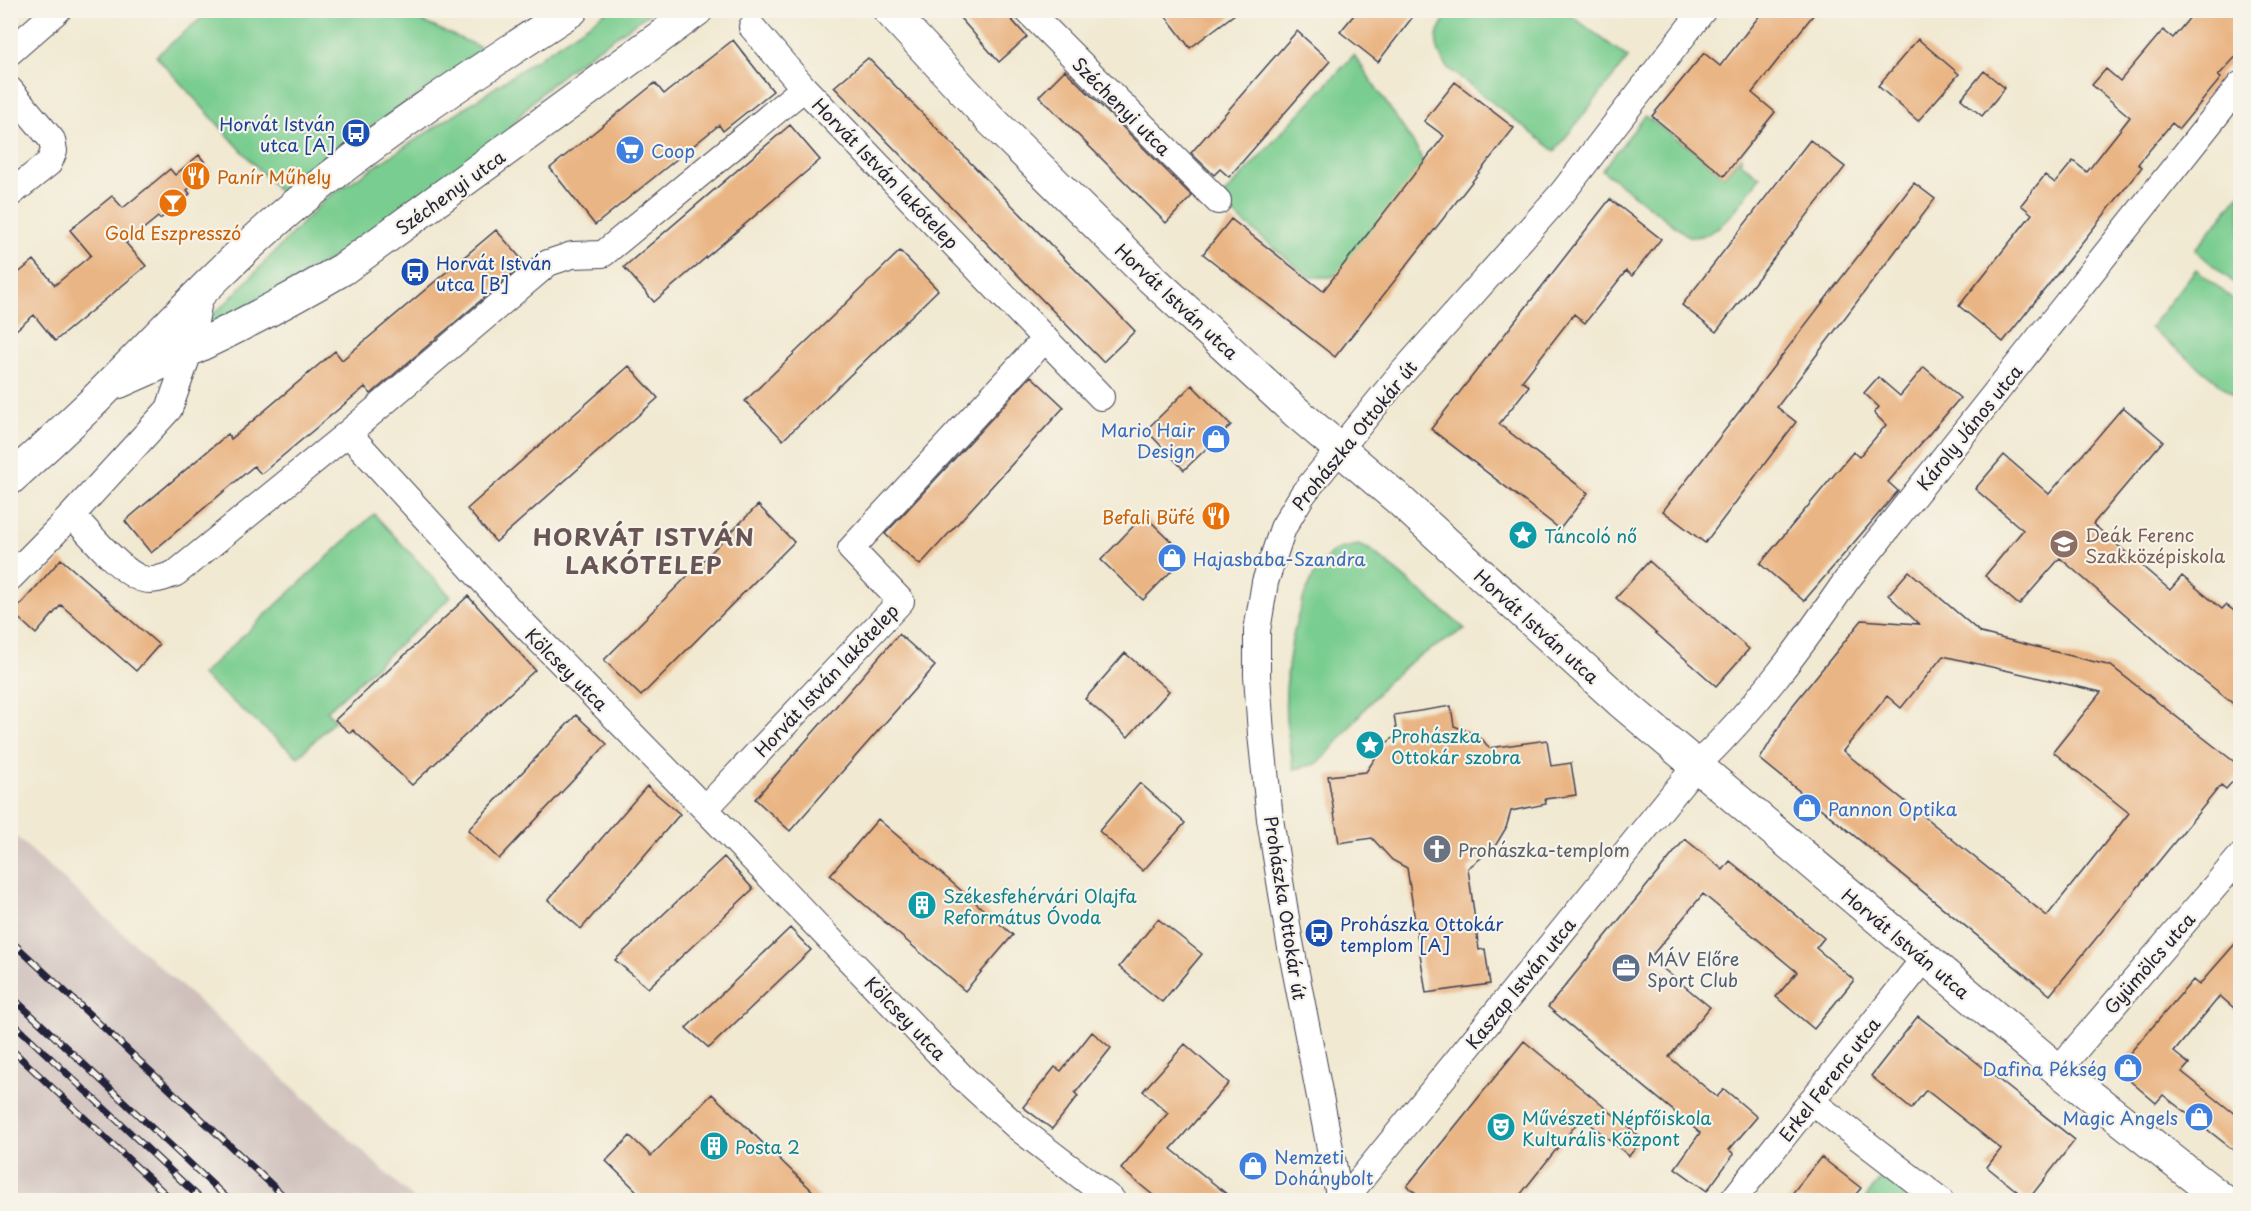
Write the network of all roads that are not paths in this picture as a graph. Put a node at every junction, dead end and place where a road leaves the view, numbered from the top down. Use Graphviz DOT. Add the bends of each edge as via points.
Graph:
graph roads {
  1 [pos="58,10"];
  2 [pos="572,10"];
  3 [pos="697,10"];
  4 [pos="889,10"];
  5 [pos="1027,10"];
  6 [pos="1703,10"];
  7 [pos="752,27"];
  8 [pos="10,52"];
  9 [pos="2241,85"];
  10 [pos="804,88"];
  11 [pos="10,90"];
  12 [pos="10,194"];
  13 [pos="1218,201"];
  14 [pos="201,291"];
  15 [pos="1044,340"];
  16 [pos="189,352"];
  17 [pos="107,387"];
  18 [pos="1101,397"];
  19 [pos="348,433"];
  20 [pos="1339,448"];
  21 [pos="10,479"];
  22 [pos="72,515"];
  23 [pos="10,578"];
  24 [pos="1696,766"];
  25 [pos="705,808"];
  26 [pos="2241,857"];
  27 [pos="1924,959"];
  28 [pos="2058,1070"];
  29 [pos="1812,1101"];
  30 [pos="1112,1200"];
  31 [pos="1342,1200"];
  32 [pos="1733,1200"];
  33 [pos="1940,1200"];
  34 [pos="2223,1200"];
  1 -- 8 [label="street"];
  2 -- 14 [label="main road, Széchenyi utca" via="358,157 293,207"];
  3 -- 16 [label="main road, Széchenyi utca" via="343,269"];
  4 -- 20 [label="main road, Horvát István utca" via="992,121 1151,278"];
  5 -- 13 [label="street, Széchenyi utca"];
  6 -- 20 [label="street, Prohászka Ottokár út" via="1563,192"];
  7 -- 10 [label="street"];
  9 -- 24 [label="street, Károly János utca" via="1853,572 1799,649"];
  10 -- 15 [label="street, Horvát István lakótelep"];
  10 -- 19 [label="street, Horvát István lakótelep" via="603,254 573,255 548,263"];
  11 -- 12 [label="street" via="52,140 54,151 49,163"];
  14 -- 16 [label="street"];
  14 -- 17 [label="main road, Széchenyi utca"];
  15 -- 18 [label="street, Horvát István lakótelep"];
  15 -- 25 [label="street, Horvát István lakótelep" via="851,549 901,601"];
  16 -- 17 [label="main road, Széchenyi utca"];
  16 -- 22 [label="street" via="169,409"];
  17 -- 21 [label="main road, Széchenyi utca"];
  19 -- 22 [label="street" via="189,564 160,580 143,579 126,570"];
  19 -- 25 [label="street, Kölcsey utca" via="507,607"];
  20 -- 24 [label="main road, Horvát István utca"];
  20 -- 31 [label="street, Prohászka Ottokár út" via="1303,494 1283,528 1265,582 1257,653 1270,819 1293,959"];
  22 -- 23 [label="street"];
  24 -- 27 [label="main road, Horvát István utca"];
  24 -- 31 [label="street, Kaszap István utca"];
  25 -- 30 [label="street, Kölcsey utca" via="961,1076 1017,1127"];
  26 -- 28 [label="street, Gyümölcs utca"];
  27 -- 28 [label="main road, Horvát István utca"];
  27 -- 29 [label="street, Erkel Ferenc utca"];
  28 -- 34 [label="main road, Horvát István utca"];
  29 -- 32 [label="street, Erkel Ferenc utca"];
  29 -- 33 [label="street"];
}
